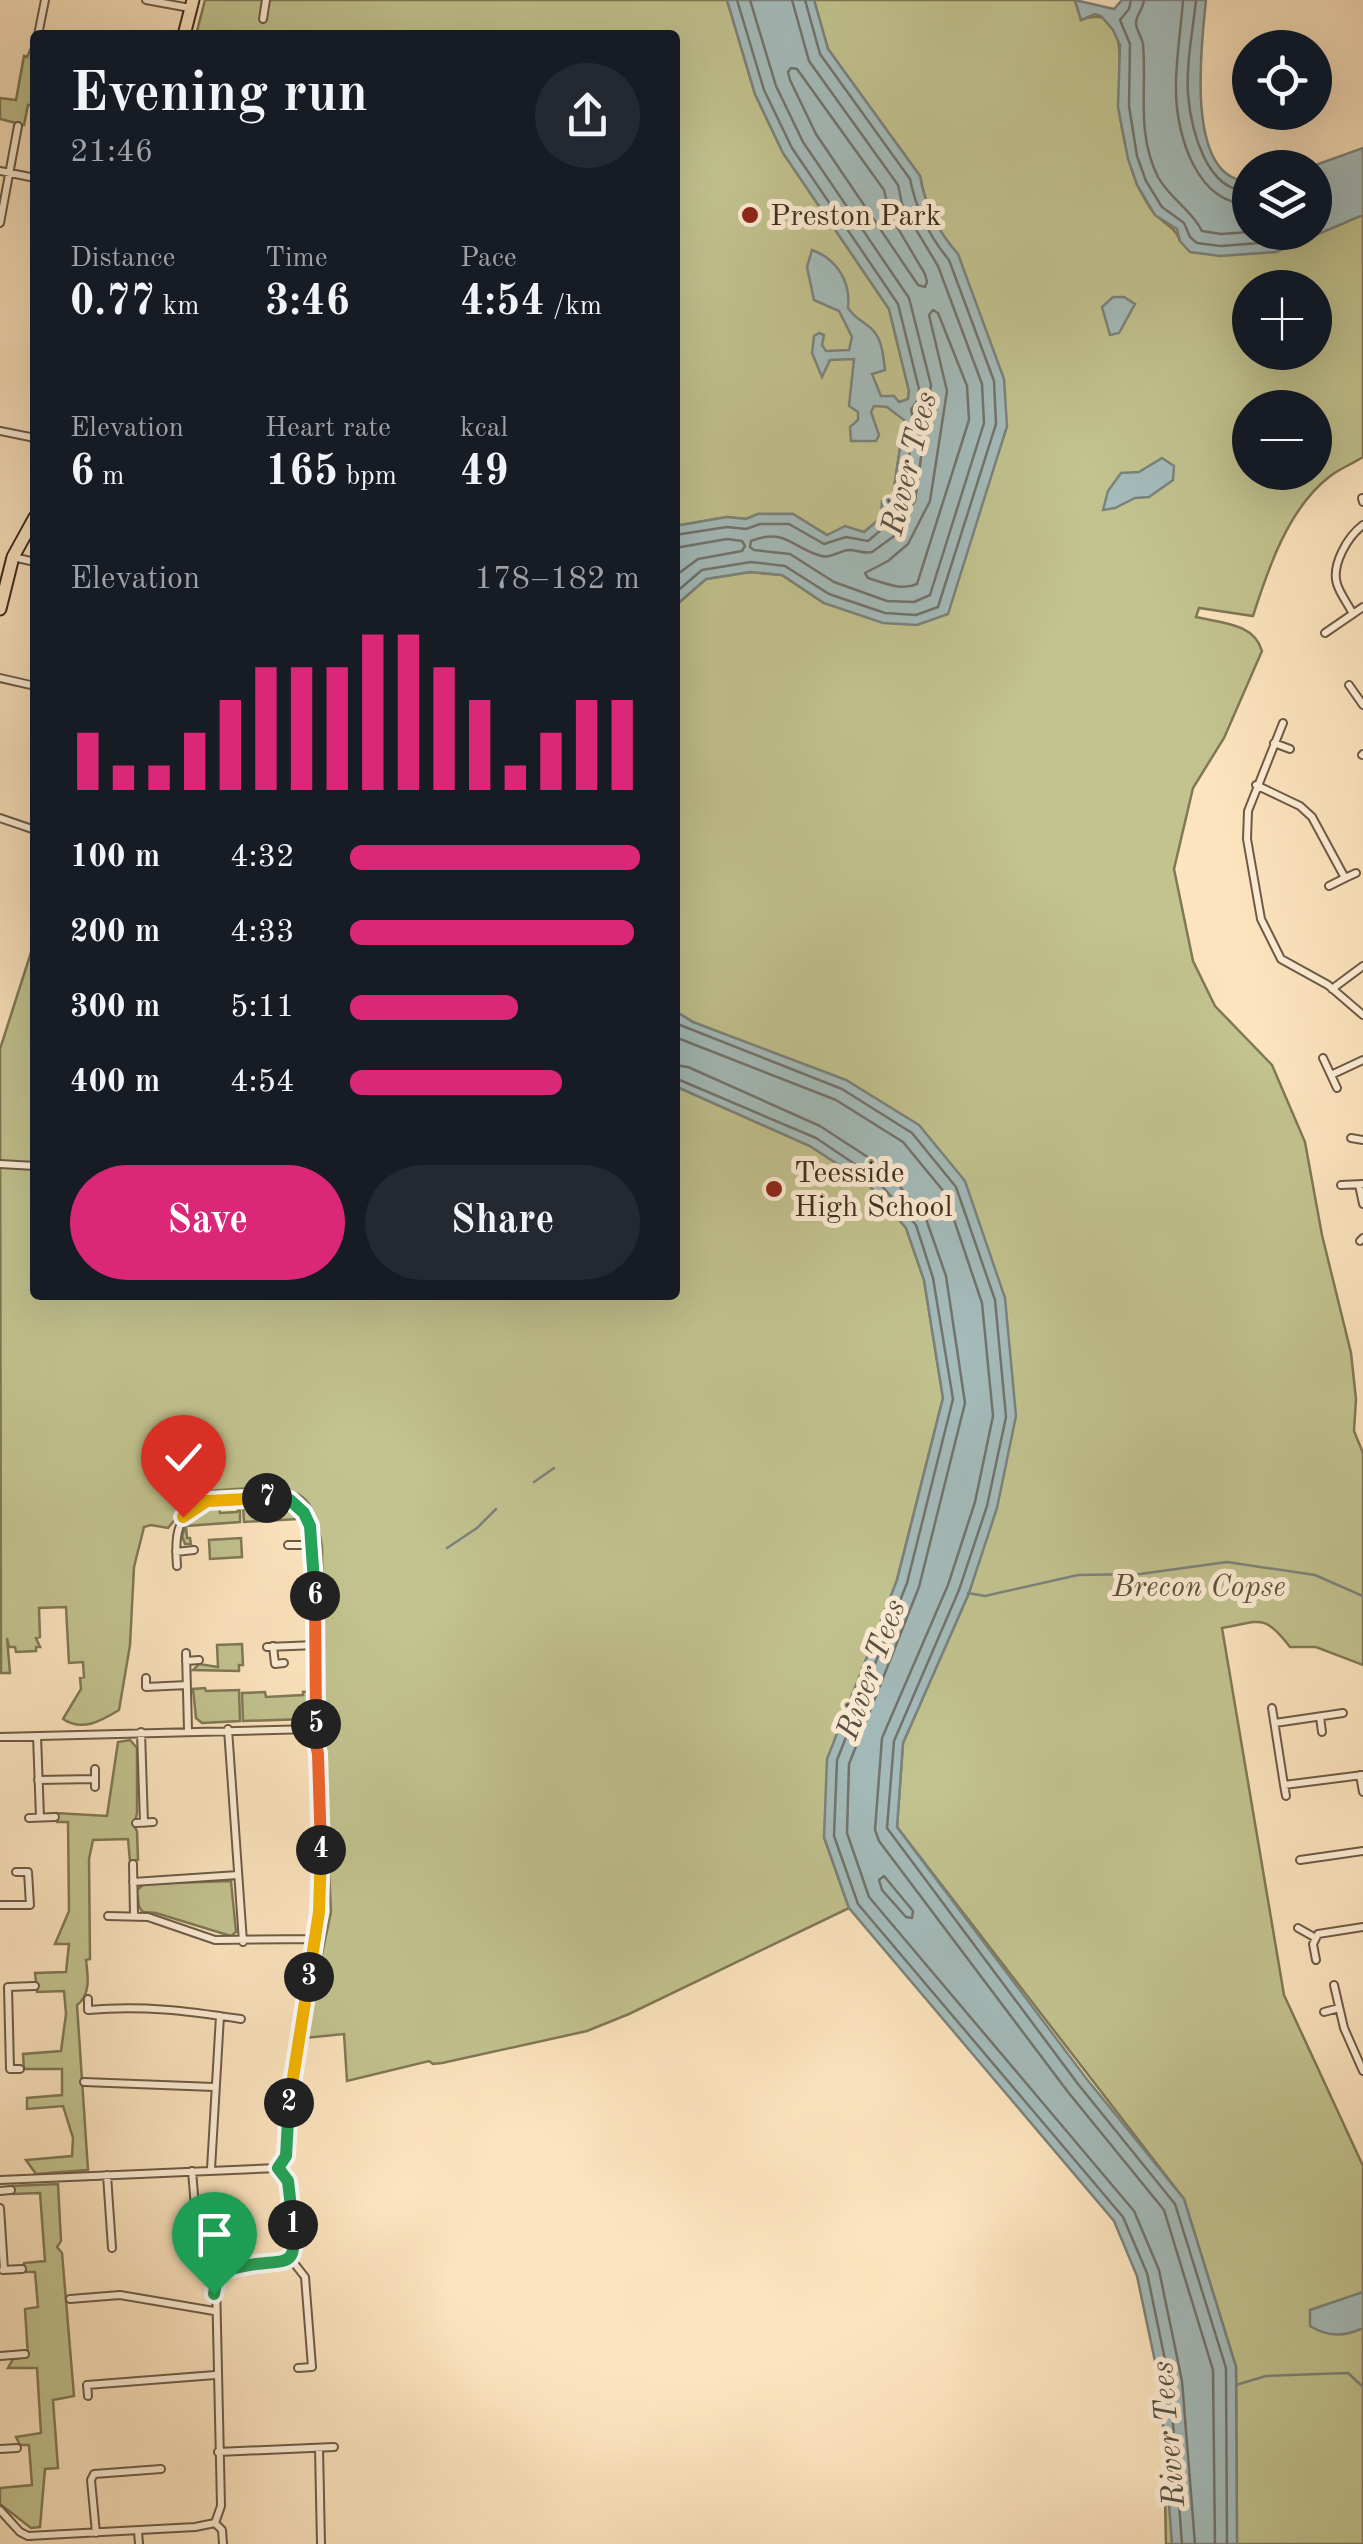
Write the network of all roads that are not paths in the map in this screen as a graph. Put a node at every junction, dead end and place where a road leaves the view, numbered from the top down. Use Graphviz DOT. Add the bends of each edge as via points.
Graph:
graph roads {
  1 [pos="44,0"];
  2 [pos="146,0"];
  3 [pos="266,0"];
  4 [pos="192,4"];
  5 [pos="263,19"];
  6 [pos="39,30"];
  7 [pos="185,30"];
  8 [pos="18,126"];
  9 [pos="0,171"];
  10 [pos="10,173"];
  11 [pos="30,177"];
  12 [pos="0,223"];
  13 [pos="0,430"];
  14 [pos="30,437"];
  15 [pos="30,526"];
  16 [pos="1363,526"];
  17 [pos="13,557"];
  18 [pos="30,561"];
  19 [pos="1363,607"];
  20 [pos="0,609"];
  21 [pos="1353,614"];
  22 [pos="1326,634"];
  23 [pos="0,678"];
  24 [pos="30,685"];
  25 [pos="1349,685"];
  26 [pos="1363,706"];
  27 [pos="1283,722"];
  28 [pos="1274,742"];
  29 [pos="1290,750"];
  30 [pos="1256,785"];
  31 [pos="0,818"];
  32 [pos="30,828"];
  33 [pos="1356,873"];
  34 [pos="1344,878"];
  35 [pos="1329,886"];
  36 [pos="1363,966"];
  37 [pos="1332,989"];
  38 [pos="1363,1015"];
  39 [pos="1324,1058"];
  40 [pos="1363,1060"];
  41 [pos="1331,1074"];
  42 [pos="1336,1088"];
  43 [pos="1351,1138"];
  44 [pos="1363,1140"];
  45 [pos="0,1164"];
  46 [pos="30,1166"];
  47 [pos="1361,1184"];
  48 [pos="1340,1185"];
  49 [pos="1363,1204"];
  50 [pos="312,1545"];
  51 [pos="288,1546"];
  52 [pos="194,1550"];
  53 [pos="176,1552"];
  54 [pos="177,1566"];
  55 [pos="316,1644"];
  56 [pos="199,1660"];
  57 [pos="284,1663"];
  58 [pos="146,1678"];
  59 [pos="186,1685"];
  60 [pos="1272,1708"];
  61 [pos="1343,1713"];
  62 [pos="1320,1717"];
  63 [pos="1275,1724"];
  64 [pos="228,1729"];
  65 [pos="313,1729"];
  66 [pos="188,1730"];
  67 [pos="141,1732"];
  68 [pos="1322,1732"];
  69 [pos="37,1736"];
  70 [pos="0,1737"];
  71 [pos="1362,1775"];
  72 [pos="95,1778"];
  73 [pos="38,1780"];
  74 [pos="1284,1785"];
  75 [pos="1363,1792"];
  76 [pos="1286,1796"];
  77 [pos="40,1817"];
  78 [pos="54,1817"];
  79 [pos="29,1818"];
  80 [pos="144,1822"];
  81 [pos="1363,1851"];
  82 [pos="1300,1860"];
  83 [pos="133,1864"];
  84 [pos="16,1872"];
  85 [pos="238,1875"];
  86 [pos="133,1882"];
  87 [pos="0,1905"];
  88 [pos="108,1916"];
  89 [pos="134,1916"];
  90 [pos="1363,1927"];
  91 [pos="1298,1928"];
  92 [pos="1314,1937"];
  93 [pos="316,1939"];
  94 [pos="243,1942"];
  95 [pos="1316,1960"];
  96 [pos="1334,1985"];
  97 [pos="35,1986"];
  98 [pos="88,1999"];
  99 [pos="1339,2008"];
  100 [pos="1324,2012"];
  101 [pos="220,2016"];
  102 [pos="241,2019"];
  103 [pos="0,2041"];
  104 [pos="10,2041"];
  105 [pos="20,2068"];
  106 [pos="1363,2071"];
  107 [pos="84,2082"];
  108 [pos="95,2083"];
  109 [pos="214,2087"];
  110 [pos="94,2094"];
  111 [pos="278,2168"];
  112 [pos="211,2169"];
  113 [pos="192,2170"];
  114 [pos="107,2175"];
  115 [pos="0,2180"];
  116 [pos="10,2190"];
  117 [pos="0,2191"];
  118 [pos="0,2208"];
  119 [pos="112,2248"];
  120 [pos="199,2254"];
  121 [pos="290,2258"];
  122 [pos="22,2269"];
  123 [pos="2,2270"];
  124 [pos="70,2299"];
  125 [pos="214,2311"];
  126 [pos="25,2354"];
  127 [pos="0,2356"];
  128 [pos="298,2368"];
  129 [pos="216,2375"];
  130 [pos="88,2396"];
  131 [pos="334,2447"];
  132 [pos="17,2448"];
  133 [pos="319,2448"];
  134 [pos="0,2449"];
  135 [pos="218,2452"];
  136 [pos="162,2469"];
  137 [pos="0,2510"];
  138 [pos="215,2522"];
  139 [pos="138,2531"];
  140 [pos="96,2533"];
  141 [pos="52,2540"];
  142 [pos="139,2544"];
  143 [pos="222,2544"];
  144 [pos="321,2544"];
  1 -- 6 [label="street"];
  2 -- 4 [label="street"];
  3 -- 5 [label="street"];
  4 -- 7 [label="main road"];
  8 -- 10 [label="street"];
  9 -- 10 [label="street"];
  10 -- 11 [label="street"];
  10 -- 12 [label="street"];
  13 -- 14 [label="street"];
  15 -- 17 [label="main road"];
  16 -- 21 [label="street" via="1346,545 1335,574"];
  17 -- 18 [label="street"];
  17 -- 20 [label="main road"];
  19 -- 21 [label="street"];
  21 -- 22 [label="street"];
  23 -- 24 [label="street"];
  25 -- 26 [label="street"];
  27 -- 28 [label="street"];
  28 -- 29 [label="street"];
  28 -- 30 [label="street"];
  30 -- 34 [label="street" via="1312,817"];
  30 -- 37 [label="street" via="1248,839 1261,919 1281,959"];
  31 -- 32 [label="street"];
  33 -- 34 [label="street"];
  34 -- 35 [label="street"];
  36 -- 37 [label="street"];
  37 -- 38 [label="street"];
  39 -- 41 [label="street"];
  40 -- 41 [label="street"];
  41 -- 42 [label="street"];
  43 -- 44 [label="street"];
  45 -- 46 [label="street"];
  47 -- 48 [label="street"];
  47 -- 49 [label="street"];
  50 -- 51 [label="street"];
  50 -- 53 [label="street" via="300,1508 268,1498 199,1504 180,1523"];
  50 -- 55 [label="street"];
  52 -- 53 [label="street"];
  53 -- 54 [label="street"];
  55 -- 57 [label="street" via="270,1646 275,1664"];
  55 -- 65 [label="street"];
  56 -- 59 [label="street" via="186,1657"];
  58 -- 59 [label="street" via="146,1687"];
  59 -- 66 [label="street"];
  60 -- 63 [label="street"];
  61 -- 62 [label="street"];
  62 -- 63 [label="street"];
  62 -- 68 [label="street"];
  63 -- 74 [label="street"];
  64 -- 65 [label="street"];
  64 -- 66 [label="street"];
  64 -- 85 [label="street"];
  65 -- 93 [label="street" via="322,1868"];
  66 -- 67 [label="street"];
  67 -- 69 [label="street"];
  67 -- 80 [label="street"];
  69 -- 70 [label="street"];
  69 -- 73 [label="street"];
  71 -- 74 [label="street"];
  71 -- 75 [label="street"];
  72 -- 73 [label="street"];
  73 -- 77 [label="street"];
  74 -- 76 [label="street"];
  77 -- 78 [label="street"];
  77 -- 79 [label="street"];
  81 -- 82 [label="street"];
  83 -- 86 [label="street"];
  84 -- 87 [label="street" via="28,1872 30,1905"];
  85 -- 86 [label="street"];
  85 -- 94 [label="street"];
  86 -- 89 [label="street"];
  88 -- 89 [label="street"];
  89 -- 94 [label="street"];
  90 -- 92 [label="street"];
  91 -- 92 [label="street"];
  92 -- 95 [label="street"];
  93 -- 94 [label="street"];
  93 -- 111 [label="street" via="294,2060 286,2156"];
  96 -- 99 [label="street"];
  97 -- 104 [label="street" via="8,1987"];
  98 -- 101 [label="street" via="88,2010 136,2006"];
  99 -- 100 [label="street"];
  99 -- 106 [label="street"];
  101 -- 102 [label="street"];
  101 -- 109 [label="street"];
  103 -- 104 [label="street"];
  104 -- 105 [label="street" via="10,2069"];
  107 -- 108 [label="street"];
  108 -- 109 [label="street"];
  108 -- 110 [label="street"];
  109 -- 112 [label="street"];
  111 -- 112 [label="street"];
  111 -- 121 [label="street" via="291,2197"];
  112 -- 113 [label="street"];
  113 -- 114 [label="street"];
  113 -- 120 [label="street"];
  114 -- 115 [label="street"];
  114 -- 119 [label="street"];
  116 -- 117 [label="street"];
  118 -- 123 [label="street"];
  121 -- 125 [label="street" via="223,2271"];
  121 -- 128 [label="street" via="305,2277 312,2367"];
  122 -- 123 [label="street"];
  124 -- 125 [label="street" via="120,2294"];
  125 -- 129 [label="street"];
  126 -- 127 [label="street"];
  129 -- 130 [label="street" via="87,2385"];
  129 -- 135 [label="street"];
  131 -- 133 [label="street"];
  132 -- 134 [label="street"];
  133 -- 135 [label="street"];
  133 -- 144 [label="street"];
  135 -- 138 [label="street" via="221,2506"];
  136 -- 140 [label="street" via="89,2475"];
  137 -- 141 [label="street" via="28,2536"];
  138 -- 139 [label="street"];
  138 -- 143 [label="street"];
  139 -- 140 [label="street"];
  139 -- 142 [label="street"];
  140 -- 141 [label="street"];
}
